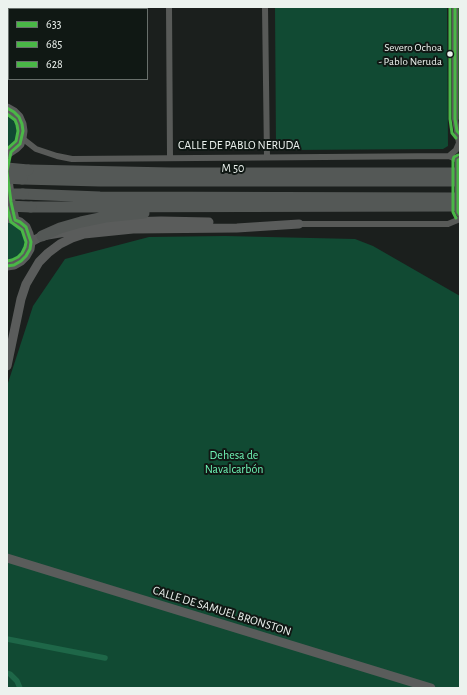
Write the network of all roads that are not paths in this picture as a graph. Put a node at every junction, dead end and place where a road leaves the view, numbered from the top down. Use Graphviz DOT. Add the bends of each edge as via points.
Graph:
graph roads {
  1 [pos="169,7"];
  2 [pos="265,7"];
  3 [pos="455,7"];
  4 [pos="7,108"];
  5 [pos="458,132"];
  6 [pos="22,138"];
  7 [pos="9,153"];
  8 [pos="449,156"];
  9 [pos="170,157"];
  10 [pos="267,157"];
  11 [pos="459,159"];
  12 [pos="7,168"];
  13 [pos="7,171"];
  14 [pos="460,173"];
  15 [pos="25,174"];
  16 [pos="7,178"];
  17 [pos="460,181"];
  18 [pos="7,194"];
  19 [pos="460,198"];
  20 [pos="7,206"];
  21 [pos="460,206"];
  22 [pos="277,207"];
  23 [pos="460,215"];
  24 [pos="11,219"];
  25 [pos="460,219"];
  26 [pos="299,224"];
  27 [pos="42,236"];
  28 [pos="31,242"];
  29 [pos="7,266"];
  30 [pos="7,338"];
  31 [pos="7,348"];
  32 [pos="7,366"];
  33 [pos="7,558"];
  34 [pos="431,688"];
  1 -- 9 [label="street"];
  2 -- 10 [label="street"];
  3 -- 5 [label="street" via="455,119"];
  4 -- 6 [label="street" via="19,117"];
  5 -- 8 [label="street" via="459,143"];
  6 -- 7 [label="street" via="20,144"];
  6 -- 9 [label="street, CALLE DE PABLO NERUDA" via="36,149 72,159"];
  7 -- 13 [label="street"];
  8 -- 10 [label="street, CALLE DE PABLO NERUDA"];
  8 -- 11 [label="street, CALLE DE PABLO NERUDA"];
  9 -- 10 [label="street, CALLE DE PABLO NERUDA"];
  11 -- 23 [label="street, bridge"];
  12 -- 15 [label="highway, bridge"];
  13 -- 24 [label="street"];
  14 -- 15 [label="highway"];
  15 -- 16 [label="highway, M 50, bridge"];
  15 -- 17 [label="highway, M 50" via="108,181"];
  18 -- 19 [label="highway, bridge" via="108,197"];
  20 -- 22 [label="highway, bridge"];
  21 -- 22 [label="highway"];
  22 -- 27 [label="highway" via="105,217 60,228"];
  24 -- 28 [label="street" via="26,227"];
  25 -- 26 [label="street" via="448,224"];
  26 -- 27 [label="street" via="125,222"];
  26 -- 32 [label="street" via="238,228 133,229 84,234 72,238 60,244 39,262 26,284"];
  27 -- 28 [label="street"];
  28 -- 29 [label="street" via="30,249 21,261"];
  30 -- 31 [label="street"];
  33 -- 34 [label="street, CALLE DE SAMUEL BRONSTON"];
}
